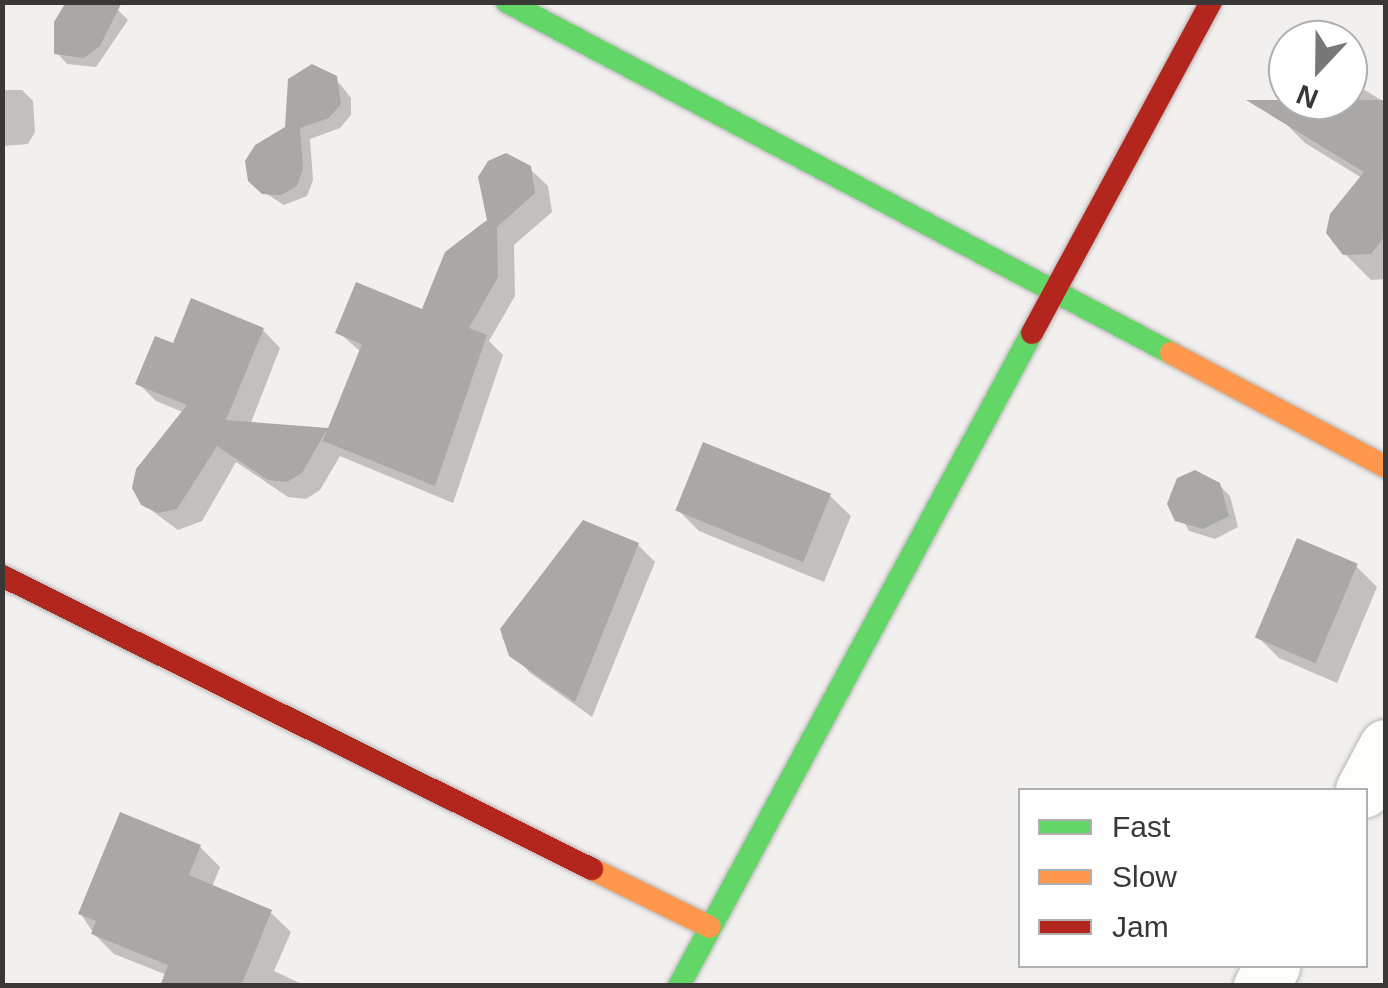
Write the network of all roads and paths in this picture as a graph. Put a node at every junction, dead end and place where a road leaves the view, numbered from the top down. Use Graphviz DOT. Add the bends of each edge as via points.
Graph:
graph roads {
  1 [pos="507,2"];
  2 [pos="1210,2"];
  3 [pos="1050,292"];
  4 [pos="1386,467"];
  5 [pos="2,576"];
  6 [pos="1386,747"];
  7 [pos="1364,788"];
  8 [pos="710,927"];
  9 [pos="680,986"];
  1 -- 3 [label="street"];
  2 -- 3 [label="street"];
  3 -- 4 [label="street"];
  3 -- 8 [label="street"];
  5 -- 8 [label="street"];
  6 -- 7 [label="street"];
  8 -- 9 [label="street"];
}
